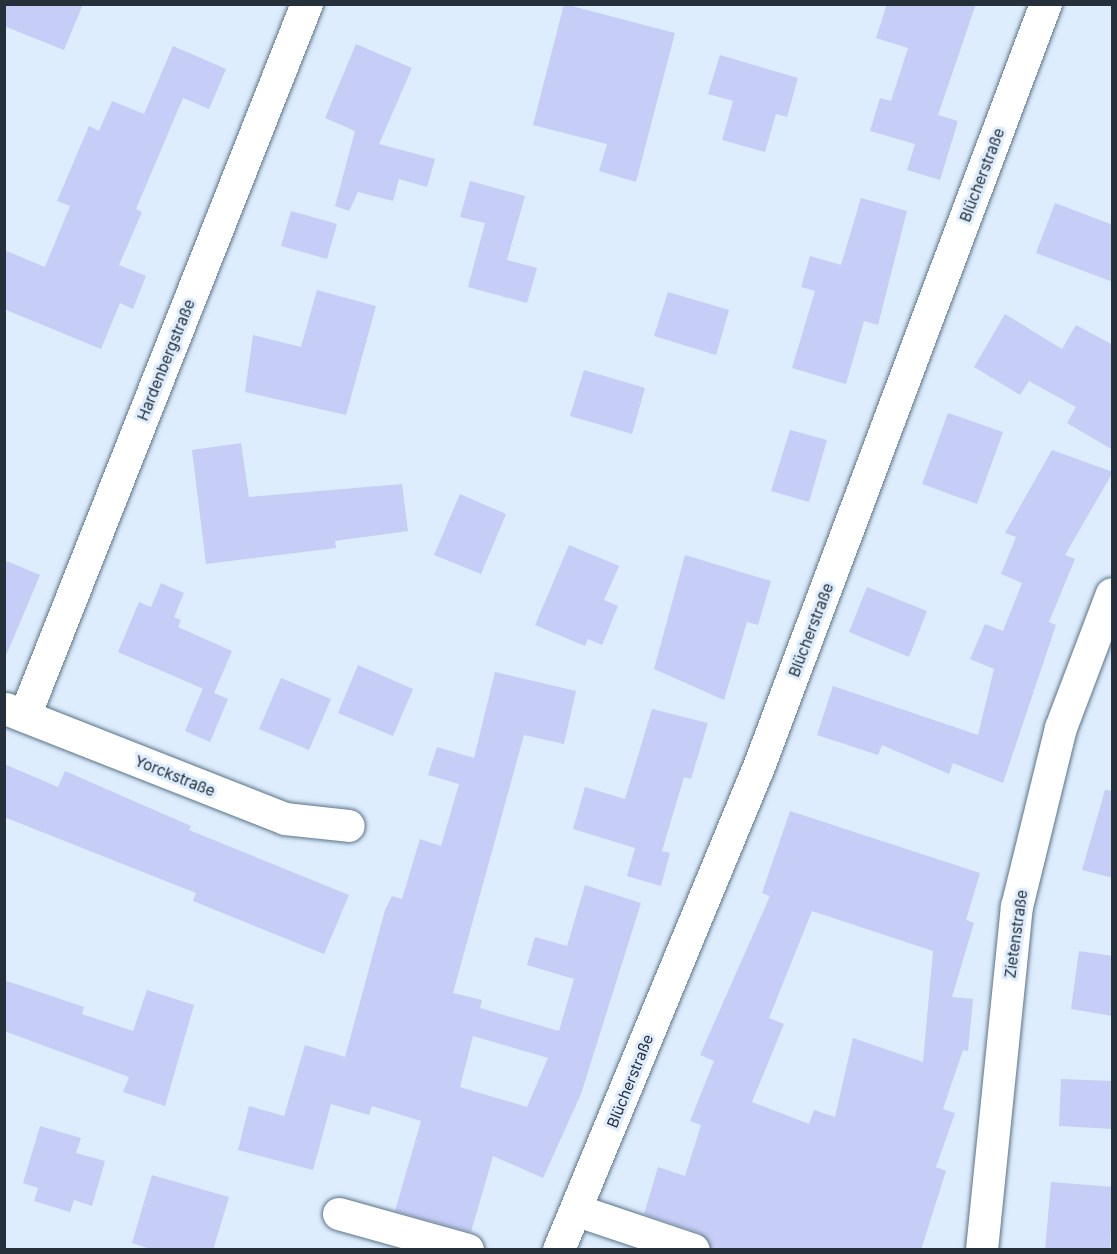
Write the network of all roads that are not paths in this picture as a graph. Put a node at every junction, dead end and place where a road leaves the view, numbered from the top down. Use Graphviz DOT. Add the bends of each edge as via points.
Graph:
graph roads {
  1 [pos="307,4"];
  2 [pos="1046,4"];
  3 [pos="1113,594"];
  4 [pos="15,712"];
  5 [pos="349,826"];
  6 [pos="578,1211"];
  7 [pos="339,1214"];
  8 [pos="468,1250"];
  9 [pos="559,1250"];
  10 [pos="694,1250"];
  11 [pos="982,1250"];
  1 -- 4 [label="street, Hardenbergstraße"];
  2 -- 6 [label="street, Blücherstraße" via="759,767"];
  3 -- 11 [label="street, Zietenstraße" via="1061,728 1017,907"];
  4 -- 5 [label="street, Yorckstraße" via="285,819"];
  6 -- 9 [label="street, Blücherstraße"];
  6 -- 10 [label="street"];
  7 -- 8 [label="street"];
}
